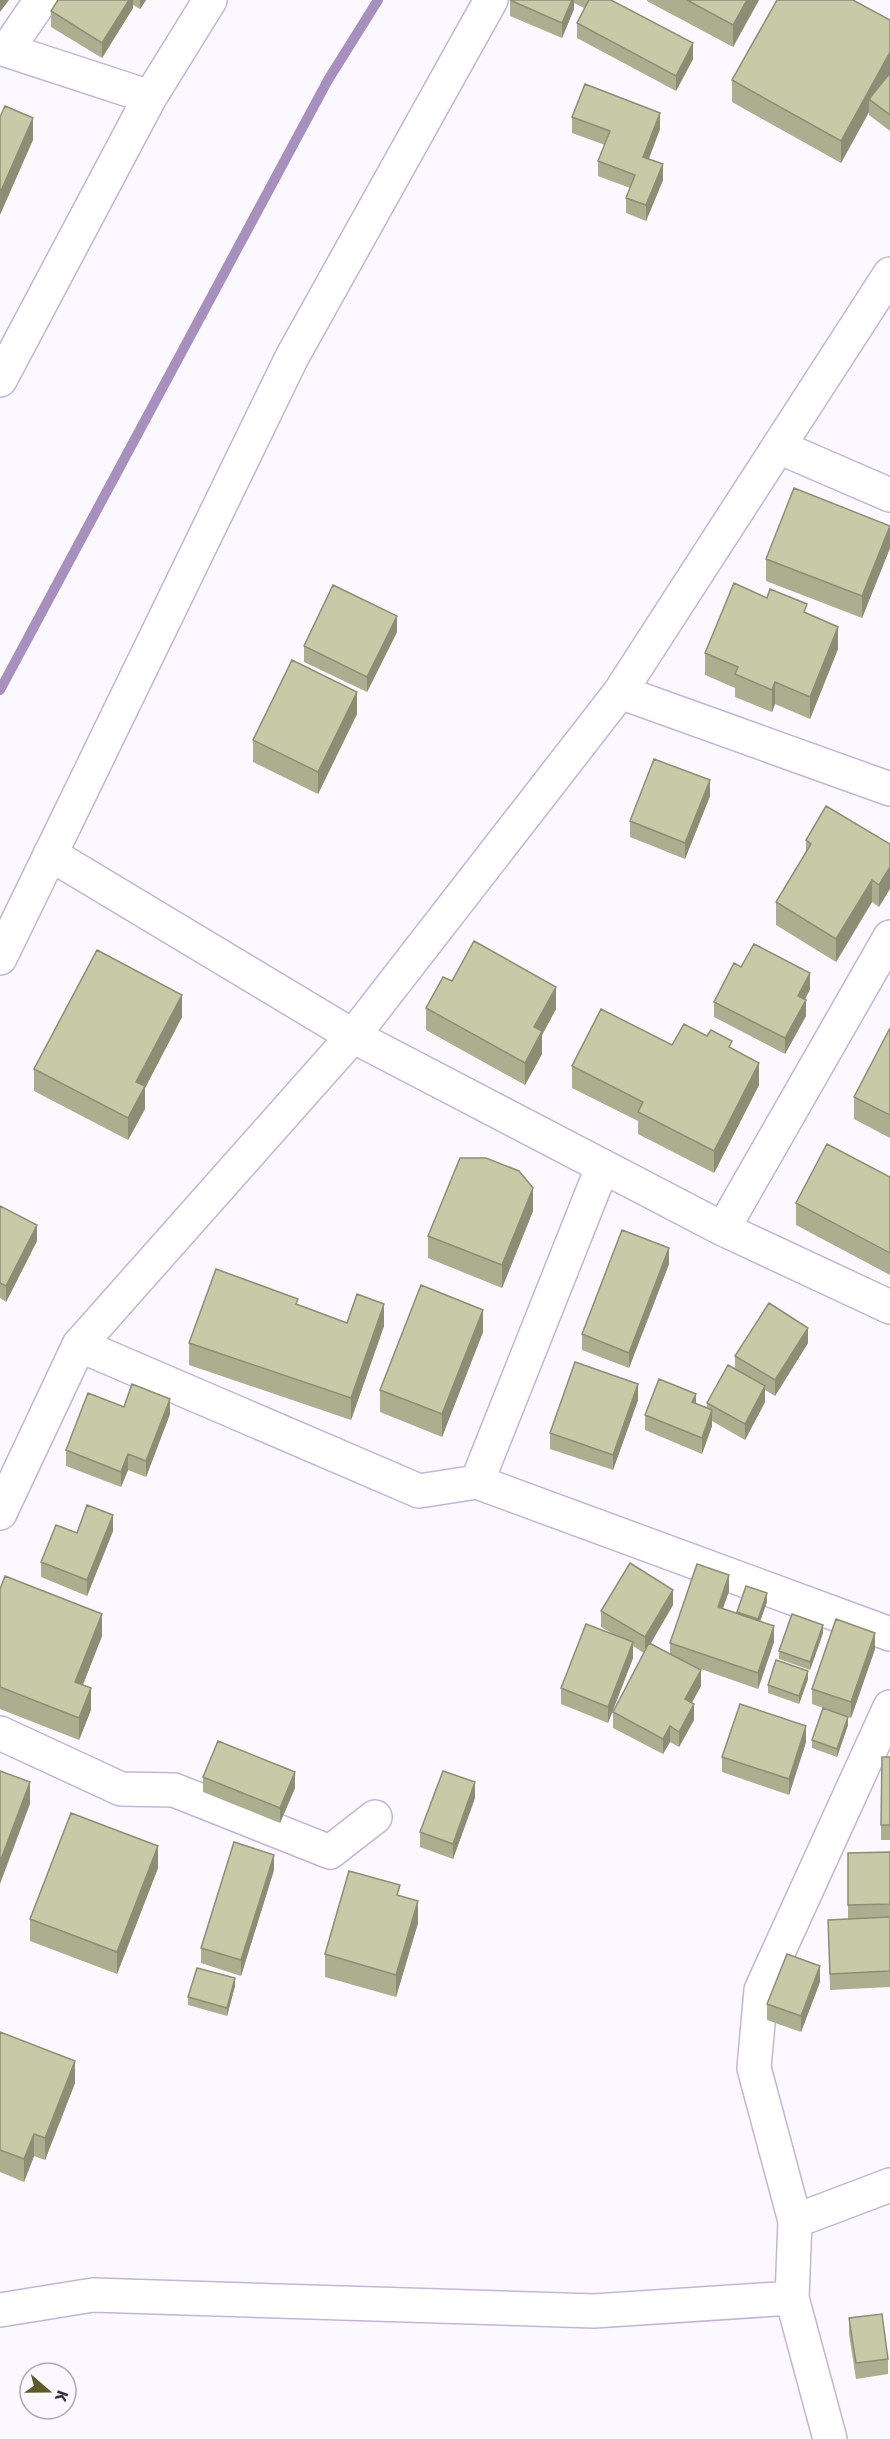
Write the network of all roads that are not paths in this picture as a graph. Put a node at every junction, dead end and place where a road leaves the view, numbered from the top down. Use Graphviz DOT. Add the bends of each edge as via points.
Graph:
graph roads {
  1 [pos="41,0"];
  2 [pos="210,0"];
  3 [pos="492,0"];
  4 [pos="3,49"];
  5 [pos="150,97"];
  6 [pos="890,274"];
  7 [pos="0,380"];
  8 [pos="779,447"];
  9 [pos="890,495"];
  10 [pos="620,692"];
  11 [pos="890,789"];
  12 [pos="50,855"];
  13 [pos="890,937"];
  14 [pos="0,958"];
  15 [pos="353,1036"];
  16 [pos="602,1168"];
  17 [pos="723,1229"];
  18 [pos="890,1307"];
  19 [pos="79,1345"];
  20 [pos="477,1482"];
  21 [pos="0,1513"];
  22 [pos="890,1634"];
  23 [pos="890,1707"];
  24 [pos="0,1732"];
  25 [pos="375,1816"];
  26 [pos="890,2185"];
  27 [pos="795,2221"];
  28 [pos="792,2298"];
  29 [pos="0,2310"];
  30 [pos="830,2439"];
  1 -- 4 [label="street"];
  2 -- 5 [label="street"];
  3 -- 12 [label="street" via="292,357"];
  4 -- 5 [label="street"];
  5 -- 7 [label="street"];
  6 -- 8 [label="street"];
  8 -- 9 [label="street"];
  8 -- 10 [label="street"];
  10 -- 11 [label="street"];
  10 -- 15 [label="street"];
  12 -- 14 [label="street"];
  12 -- 15 [label="street"];
  13 -- 17 [label="street"];
  15 -- 16 [label="street"];
  15 -- 19 [label="street"];
  16 -- 17 [label="street"];
  16 -- 20 [label="street"];
  17 -- 18 [label="street"];
  19 -- 20 [label="street" via="419,1491"];
  19 -- 21 [label="street"];
  20 -- 22 [label="street"];
  23 -- 27 [label="street" via="761,1990 754,2068"];
  24 -- 25 [label="street" via="121,1789 174,1790 330,1852"];
  26 -- 27 [label="street"];
  27 -- 28 [label="street"];
  28 -- 29 [label="street" via="594,2311 93,2295"];
  28 -- 30 [label="street"];
}
